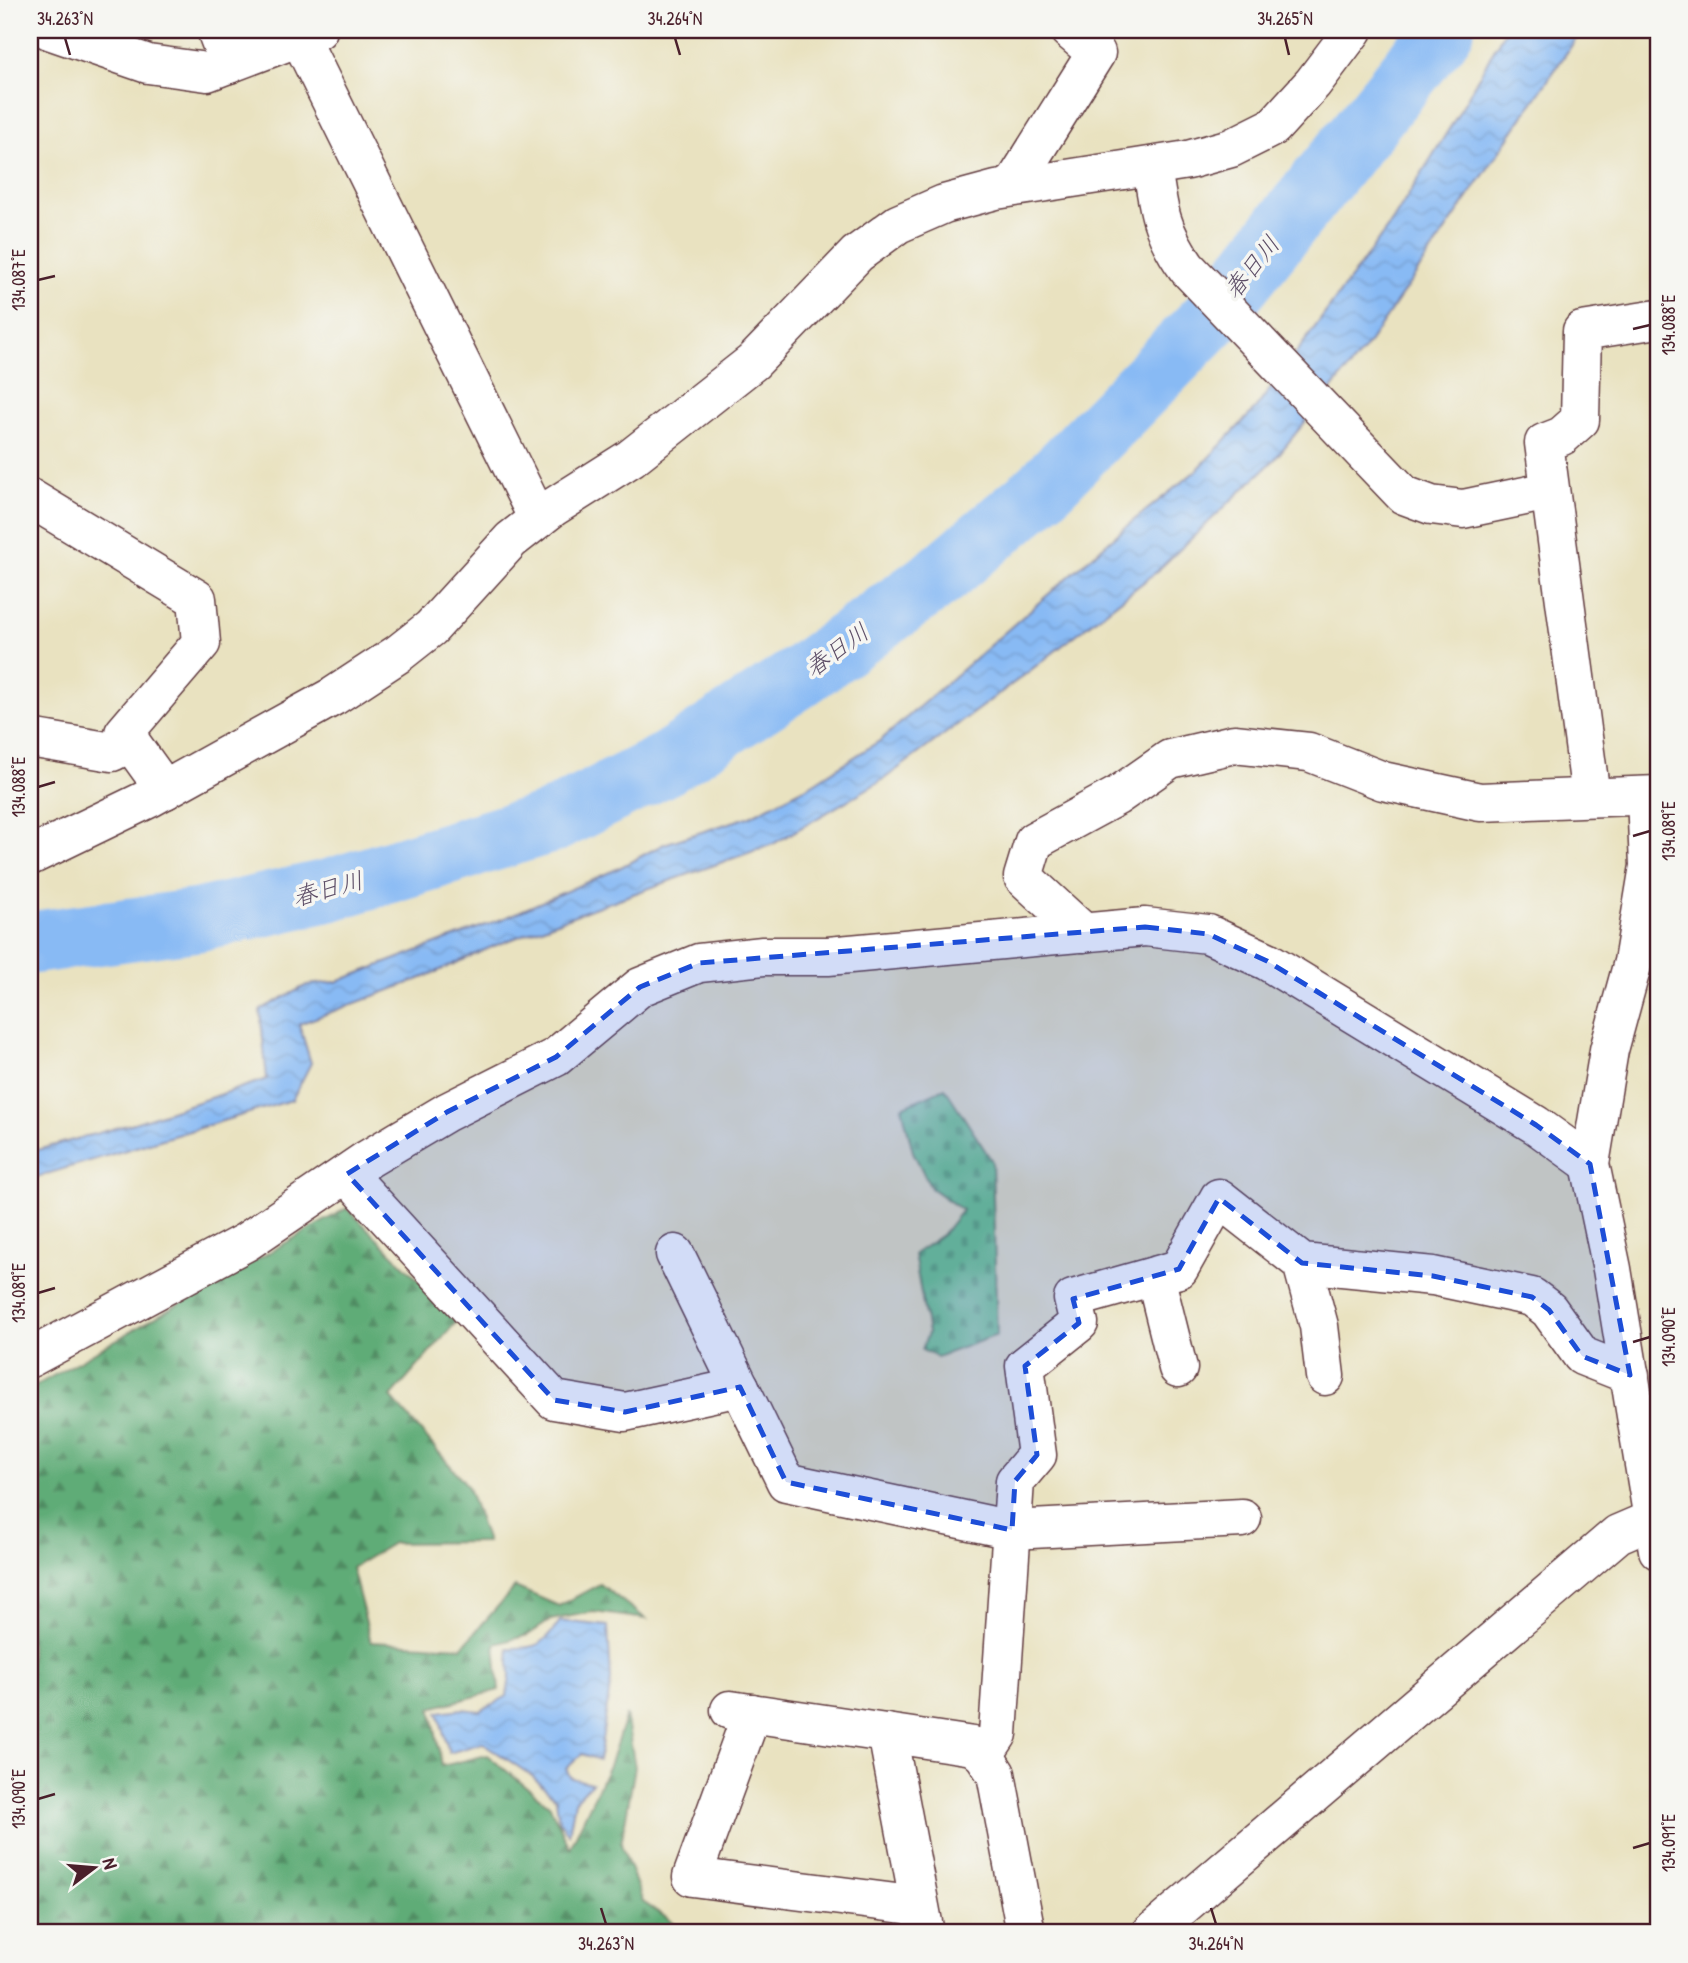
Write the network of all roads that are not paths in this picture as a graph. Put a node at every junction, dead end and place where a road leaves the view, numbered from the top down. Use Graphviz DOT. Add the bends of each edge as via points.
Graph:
graph roads {
  1 [pos="49,30"];
  2 [pos="1069,30"];
  3 [pos="1353,30"];
  4 [pos="309,34"];
  5 [pos="222,47"];
  6 [pos="1152,166"];
  7 [pos="1013,187"];
  8 [pos="1658,319"];
  9 [pos="1549,491"];
  10 [pos="30,498"];
  11 [pos="538,519"];
  12 [pos="30,738"];
  13 [pos="131,742"];
  14 [pos="165,790"];
  15 [pos="1652,796"];
  16 [pos="1591,797"];
  17 [pos="30,856"];
  18 [pos="1084,933"];
  19 [pos="1590,1164"];
  20 [pos="347,1174"];
  21 [pos="675,1254"];
  22 [pos="1302,1263"];
  23 [pos="1155,1276"];
  24 [pos="30,1358"];
  25 [pos="1178,1368"];
  26 [pos="1630,1375"];
  27 [pos="1325,1376"];
  28 [pos="740,1387"];
  29 [pos="1242,1518"];
  30 [pos="1012,1530"];
  31 [pos="1656,1535"];
  32 [pos="887,1733"];
  33 [pos="984,1755"];
  34 [pos="922,1920"];
  35 [pos="1026,1933"];
  36 [pos="1151,1933"];
  1 -- 5 [label="street" via="148,64 207,72"];
  2 -- 7 [label="street" via="1096,53"];
  3 -- 6 [label="street" via="1273,127 1231,148"];
  4 -- 5 [label="street"];
  4 -- 11 [label="street"];
  6 -- 7 [label="street"];
  6 -- 9 [label="street" via="1168,242 1404,495 1463,509"];
  7 -- 11 [label="street" via="944,204 898,224 857,254 753,362 631,458"];
  8 -- 9 [label="street" via="1582,331 1580,421 1544,443"];
  9 -- 16 [label="street"];
  10 -- 13 [label="street" via="197,600 201,643 124,733"];
  11 -- 14 [label="street" via="511,540 430,628 398,654 334,696"];
  12 -- 13 [label="street" via="112,752"];
  13 -- 14 [label="street"];
  14 -- 17 [label="street"];
  15 -- 16 [label="street"];
  15 -- 19 [label="street" via="1649,866 1633,962 1609,1050"];
  16 -- 18 [label="street" via="1480,802 1383,781 1309,752 1234,744 1170,759 1117,796 1034,841 1023,877"];
  18 -- 19 [label="street" via="1145,928 1220,939 1267,961 1524,1117"];
  18 -- 20 [label="street" via="699,963 640,987 556,1057 447,1112"];
  19 -- 26 [label="street"];
  20 -- 24 [label="street" via="246,1242"];
  20 -- 28 [label="street" via="554,1400 625,1412"];
  21 -- 28 [label="street"];
  22 -- 23 [label="street" via="1219,1198 1179,1269"];
  22 -- 26 [label="street" via="1433,1276 1532,1297 1549,1310 1582,1356"];
  22 -- 27 [label="street" via="1319,1326"];
  23 -- 25 [label="street"];
  23 -- 30 [label="street" via="1073,1299 1079,1323 1024,1366 1037,1454 1015,1480"];
  26 -- 31 [label="street"];
  28 -- 30 [label="street" via="786,1482"];
  29 -- 30 [label="street"];
  30 -- 33 [label="street" via="998,1734"];
  31 -- 36 [label="street" via="1618,1534"];
  32 -- 33 [label="street" via="973,1746"];
  32 -- 34 [label="street"];
  32 -- 34 [label="street" via="741,1711 692,1877"];
  33 -- 35 [label="street" via="996,1774"];
}
